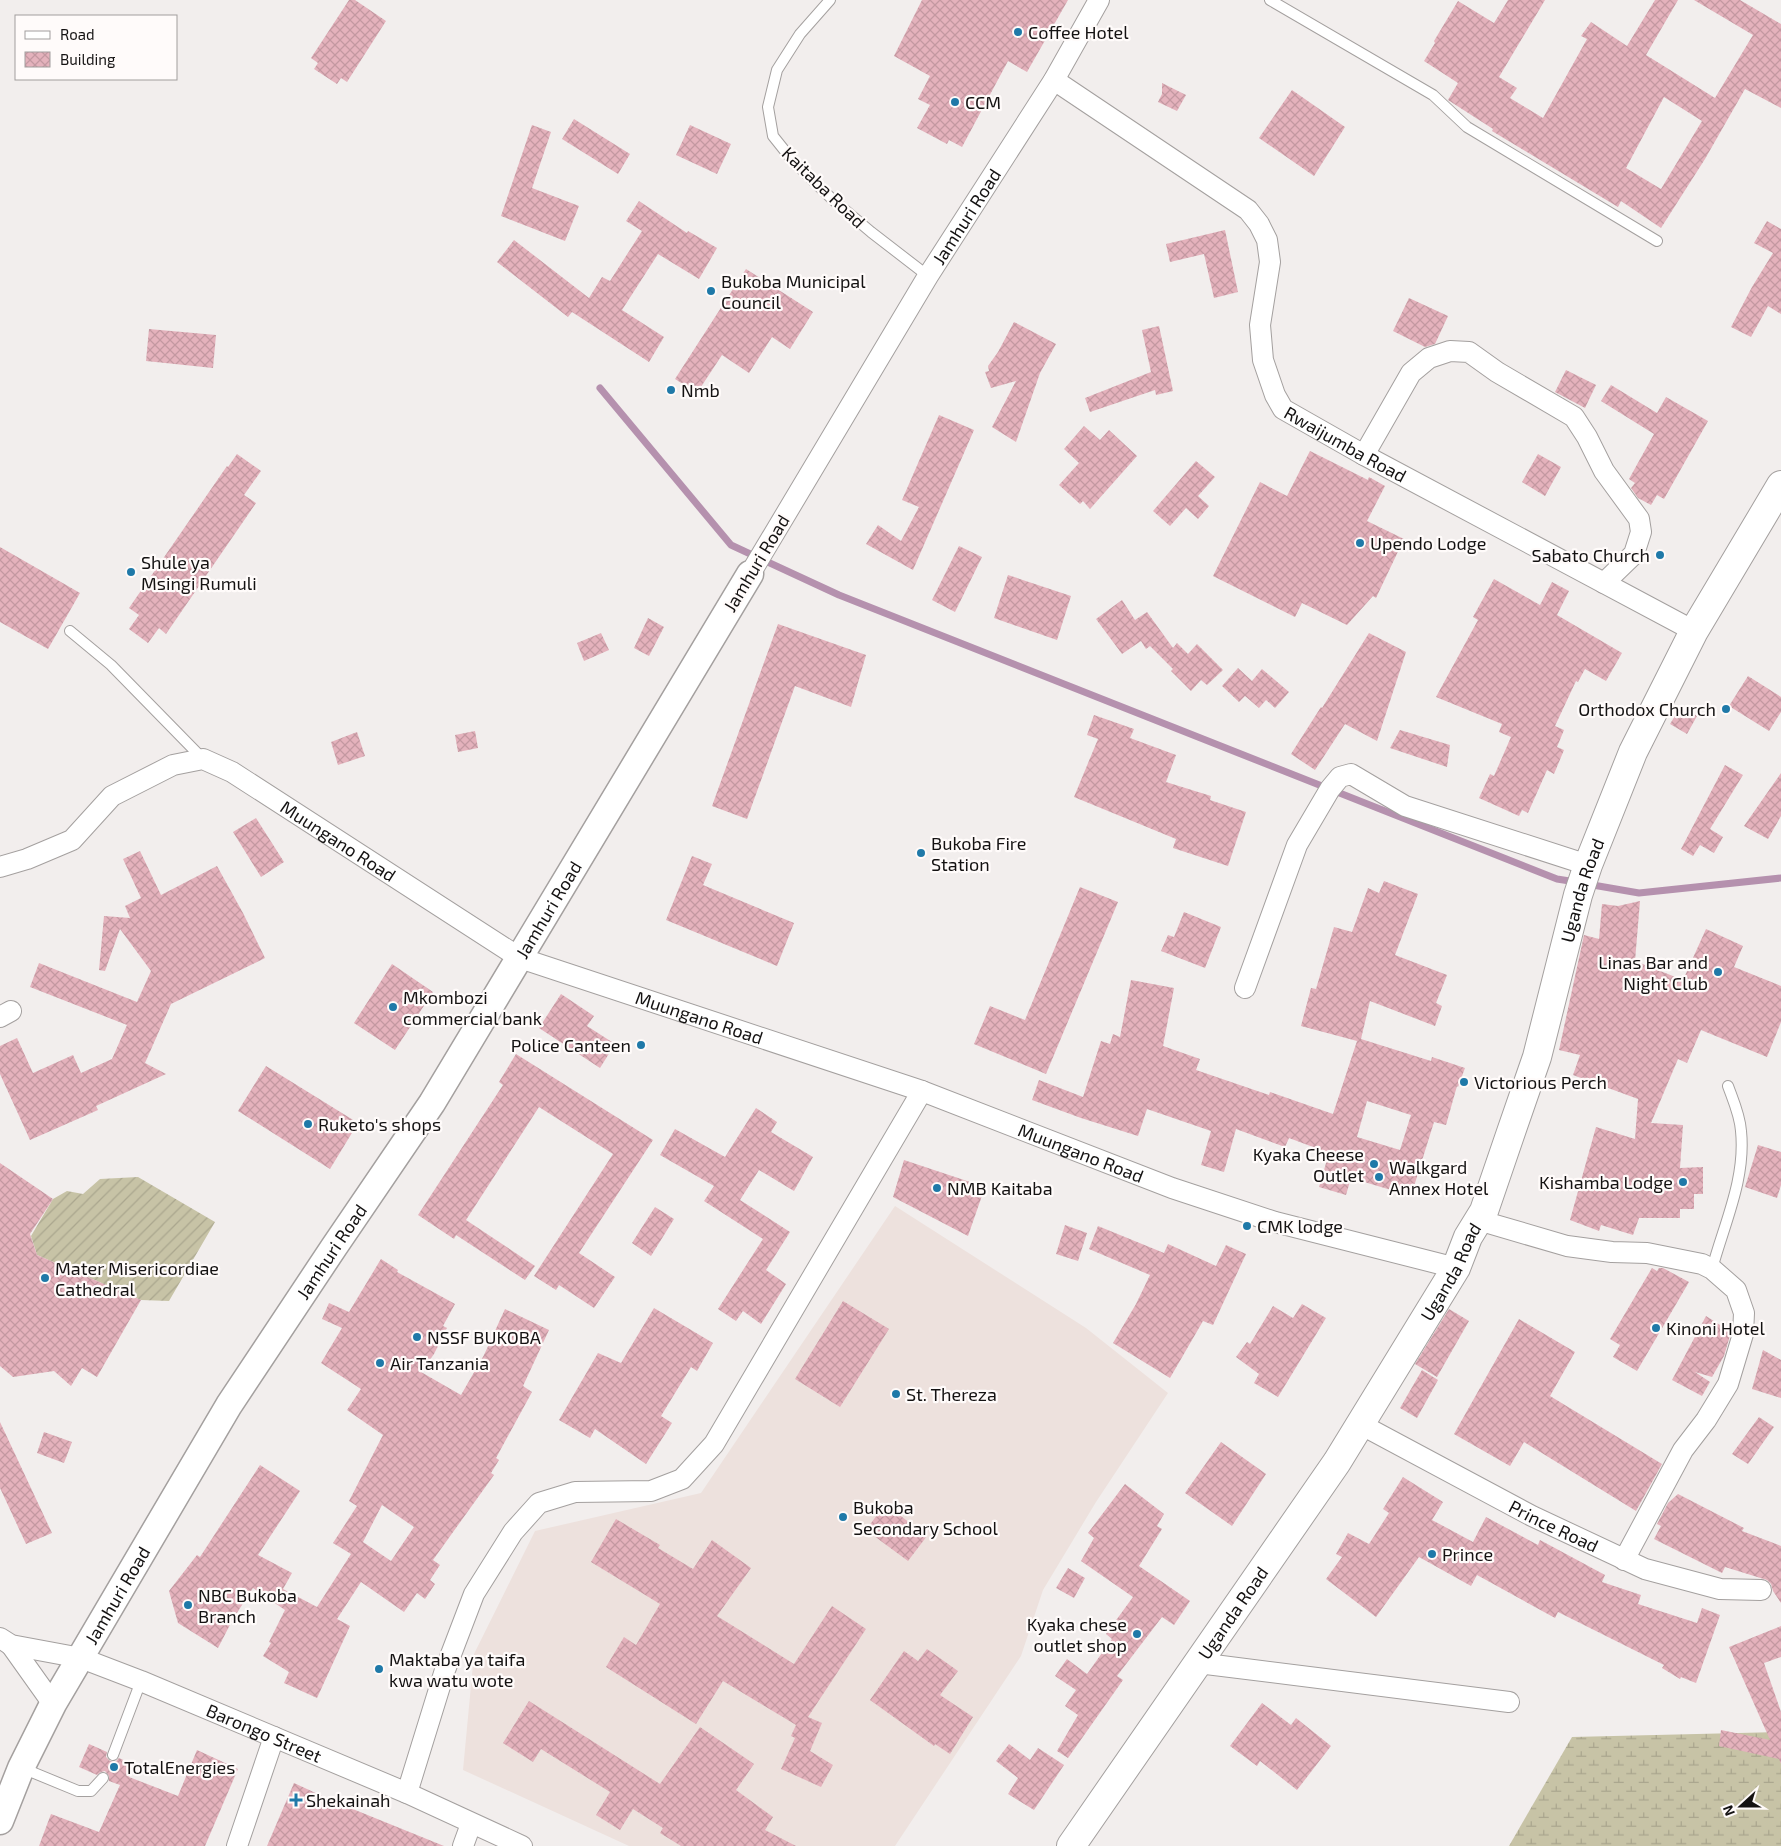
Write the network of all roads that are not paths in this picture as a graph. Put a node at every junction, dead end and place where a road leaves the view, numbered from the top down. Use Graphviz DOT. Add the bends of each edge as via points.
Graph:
graph roads {
  1 [pos="830,0"];
  2 [pos="1099,0"];
  3 [pos="1270,0"];
  4 [pos="1054,80"];
  5 [pos="1657,241"];
  6 [pos="928,276"];
  7 [pos="1364,455"];
  8 [pos="1781,485"];
  9 [pos="750,574"];
  10 [pos="1604,583"];
  11 [pos="70,631"];
  12 [pos="1694,631"];
  13 [pos="204,759"];
  14 [pos="1588,865"];
  15 [pos="0,867"];
  16 [pos="520,958"];
  17 [pos="1245,988"];
  18 [pos="1728,1086"];
  19 [pos="922,1091"];
  20 [pos="1478,1220"];
  21 [pos="1456,1268"];
  22 [pos="1712,1269"];
  23 [pos="1360,1424"];
  24 [pos="1624,1560"];
  25 [pos="1761,1590"];
  26 [pos="6,1641"];
  27 [pos="81,1658"];
  28 [pos="1198,1662"];
  29 [pos="141,1681"];
  30 [pos="1510,1702"];
  31 [pos="53,1704"];
  32 [pos="274,1737"];
  33 [pos="113,1755"];
  34 [pos="21,1768"];
  35 [pos="103,1778"];
  36 [pos="407,1793"];
  37 [pos="0,1821"];
  38 [pos="472,1824"];
  39 [pos="237,1846"];
  40 [pos="463,1846"];
  41 [pos="522,1846"];
  42 [pos="1070,1846"];
  1 -- 6 [label="lane, Kaitaba Road" via="800,34 777,70 768,106 773,136 832,199"];
  2 -- 4 [label="street, Jamhuri Road"];
  3 -- 5 [label="lane" via="1433,95 1468,127"];
  4 -- 6 [label="street, Jamhuri Road"];
  4 -- 7 [label="street, Rwaijumba Road" via="1248,210 1267,240 1270,262 1260,324 1263,360 1275,395 1283,409"];
  6 -- 9 [label="street, Jamhuri Road"];
  7 -- 10 [label="street, Rwaijumba Road"];
  7 -- 10 [label="street" via="1411,373 1429,358 1450,351 1469,352 1574,418 1604,471 1639,519 1641,532 1634,554"];
  8 -- 12 [label="main road, Uganda Road"];
  9 -- 16 [label="street, Jamhuri Road"];
  10 -- 12 [label="street, Rwaijumba Road"];
  11 -- 13 [label="lane" via="111,664"];
  12 -- 14 [label="main road, Uganda Road" via="1633,752"];
  13 -- 15 [label="street" via="173,765 112,796 72,840"];
  13 -- 16 [label="street, Muungano Road" via="232,772"];
  14 -- 17 [label="street" via="1405,806 1347,774 1330,789 1297,844"];
  14 -- 20 [label="main road, Uganda Road" via="1537,1057 1484,1211"];
  16 -- 19 [label="street, Muungano Road"];
  16 -- 27 [label="street, Jamhuri Road" via="432,1103 229,1405"];
  18 -- 22 [label="lane" via="1736,1106 1742,1149 1739,1179"];
  19 -- 21 [label="street, Muungano Road" via="1190,1194 1275,1222"];
  19 -- 36 [label="street" via="714,1444 682,1479 651,1491 575,1492 539,1503 513,1532 474,1594 445,1670"];
  20 -- 21 [label="main road, Uganda Road"];
  20 -- 22 [label="street" via="1567,1246 1647,1253"];
  21 -- 23 [label="main road, Uganda Road"];
  22 -- 24 [label="street" via="1736,1290 1744,1313 1743,1334 1735,1364 1728,1384 1683,1450"];
  23 -- 24 [label="street, Prince Road" via="1532,1516"];
  23 -- 28 [label="main road, Uganda Road"];
  24 -- 25 [label="street, Prince Road" via="1645,1569 1720,1589"];
  26 -- 27 [label="street, Barongo Street"];
  26 -- 31 [label="street"];
  27 -- 29 [label="street, Barongo Street"];
  27 -- 31 [label="street, Jamhuri Road"];
  28 -- 30 [label="street"];
  28 -- 42 [label="main road, Uganda Road"];
  29 -- 32 [label="street, Barongo Street"];
  29 -- 33 [label="lane"];
  31 -- 34 [label="street, Jamhuri Road"];
  32 -- 36 [label="street, Barongo Street"];
  32 -- 39 [label="street"];
  34 -- 35 [label="lane" via="78,1791 91,1791"];
  34 -- 37 [label="street, Jamhuri Road"];
  36 -- 38 [label="street, Barongo Street"];
  38 -- 40 [label="street"];
  38 -- 41 [label="street, Barongo Street"];
}
